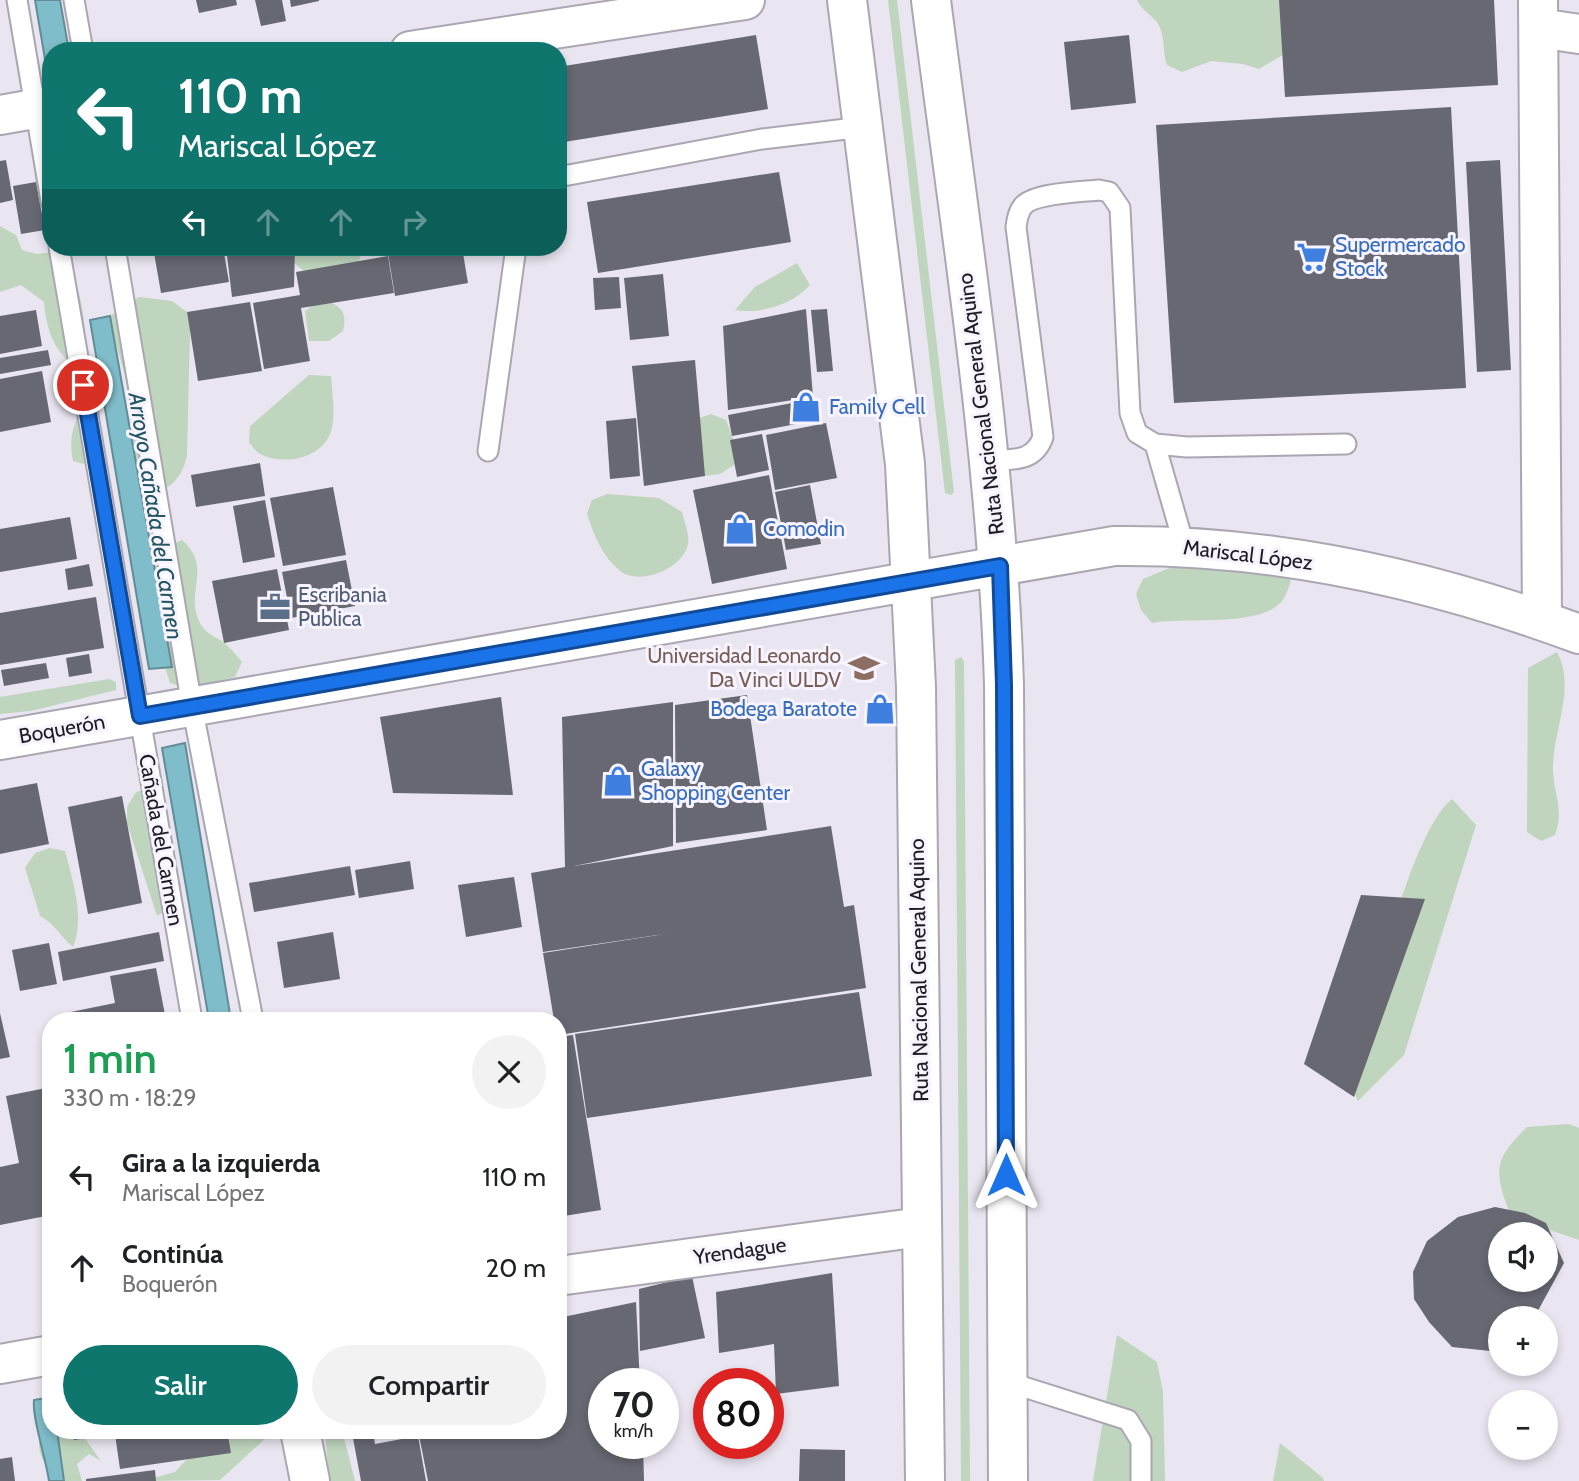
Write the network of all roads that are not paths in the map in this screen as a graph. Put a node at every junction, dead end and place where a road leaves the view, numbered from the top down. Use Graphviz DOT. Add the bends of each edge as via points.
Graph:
graph roads {
  1 [pos="17,0"];
  2 [pos="74,0"];
  3 [pos="744,0"];
  4 [pos="847,0"];
  5 [pos="931,0"];
  6 [pos="1539,14"];
  7 [pos="1579,34"];
  8 [pos="81,42"];
  9 [pos="469,42"];
  10 [pos="29,110"];
  11 [pos="863,127"];
  12 [pos="42,164"];
  13 [pos="567,175"];
  14 [pos="61,256"];
  15 [pos="117,256"];
  16 [pos="515,256"];
  17 [pos="1155,444"];
  18 [pos="1346,444"];
  19 [pos="488,451"];
  20 [pos="990,461"];
  21 [pos="1184,545"];
  22 [pos="1000,566"];
  23 [pos="911,582"];
  24 [pos="1542,620"];
  25 [pos="1579,634"];
  26 [pos="165,711"];
  27 [pos="0,740"];
  28 [pos="191,1012"];
  29 [pos="251,1012"];
  30 [pos="921,1227"];
  31 [pos="567,1275"];
  32 [pos="42,1357"];
  33 [pos="0,1364"];
  34 [pos="1007,1382"];
  35 [pos="302,1439"];
  36 [pos="310,1481"];
  37 [pos="925,1481"];
  38 [pos="1008,1481"];
  39 [pos="1141,1481"];
  1 -- 10 [label="lane"];
  2 -- 8 [label="lane"];
  3 -- 9 [label="main road"];
  4 -- 11 [label="main road, Ruta Nacional General Aquino"];
  5 -- 20 [label="main road, Ruta Nacional General Aquino"];
  6 -- 7 [label="main road"];
  6 -- 24 [label="main road"];
  10 -- 12 [label="lane"];
  11 -- 13 [label="lane" via="762,139"];
  11 -- 23 [label="main road, Ruta Nacional General Aquino" via="905,464"];
  14 -- 26 [label="lane, Cañada del Carmen"];
  15 -- 26 [label="lane"];
  16 -- 19 [label="lane"];
  17 -- 18 [label="lane"];
  17 -- 20 [label="lane" via="1137,433 1130,413 1120,208 1109,192 1099,190 1034,198 1018,213 1016,227 1043,437 1038,451 1029,457"];
  17 -- 21 [label="lane"];
  20 -- 22 [label="main road, Ruta Nacional General Aquino"];
  21 -- 22 [label="main road, Mariscal López" via="1115,546"];
  21 -- 24 [label="main road, Mariscal López" via="1424,583"];
  22 -- 23 [label="main road, Mariscal López"];
  22 -- 34 [label="main road, Ruta Nacional General Aquino"];
  23 -- 26 [label="main road, Boquerón"];
  23 -- 30 [label="main road, Ruta Nacional General Aquino"];
  24 -- 25 [label="main road, Mariscal López"];
  26 -- 27 [label="main road, Boquerón"];
  26 -- 28 [label="lane, Cañada del Carmen"];
  26 -- 29 [label="lane"];
  30 -- 31 [label="main road, Yrendague"];
  30 -- 37 [label="main road, Ruta Nacional General Aquino"];
  32 -- 33 [label="main road"];
  34 -- 38 [label="main road, Ruta Nacional General Aquino"];
  34 -- 39 [label="lane" via="1128,1420 1141,1441"];
  35 -- 36 [label="main road"];
}
